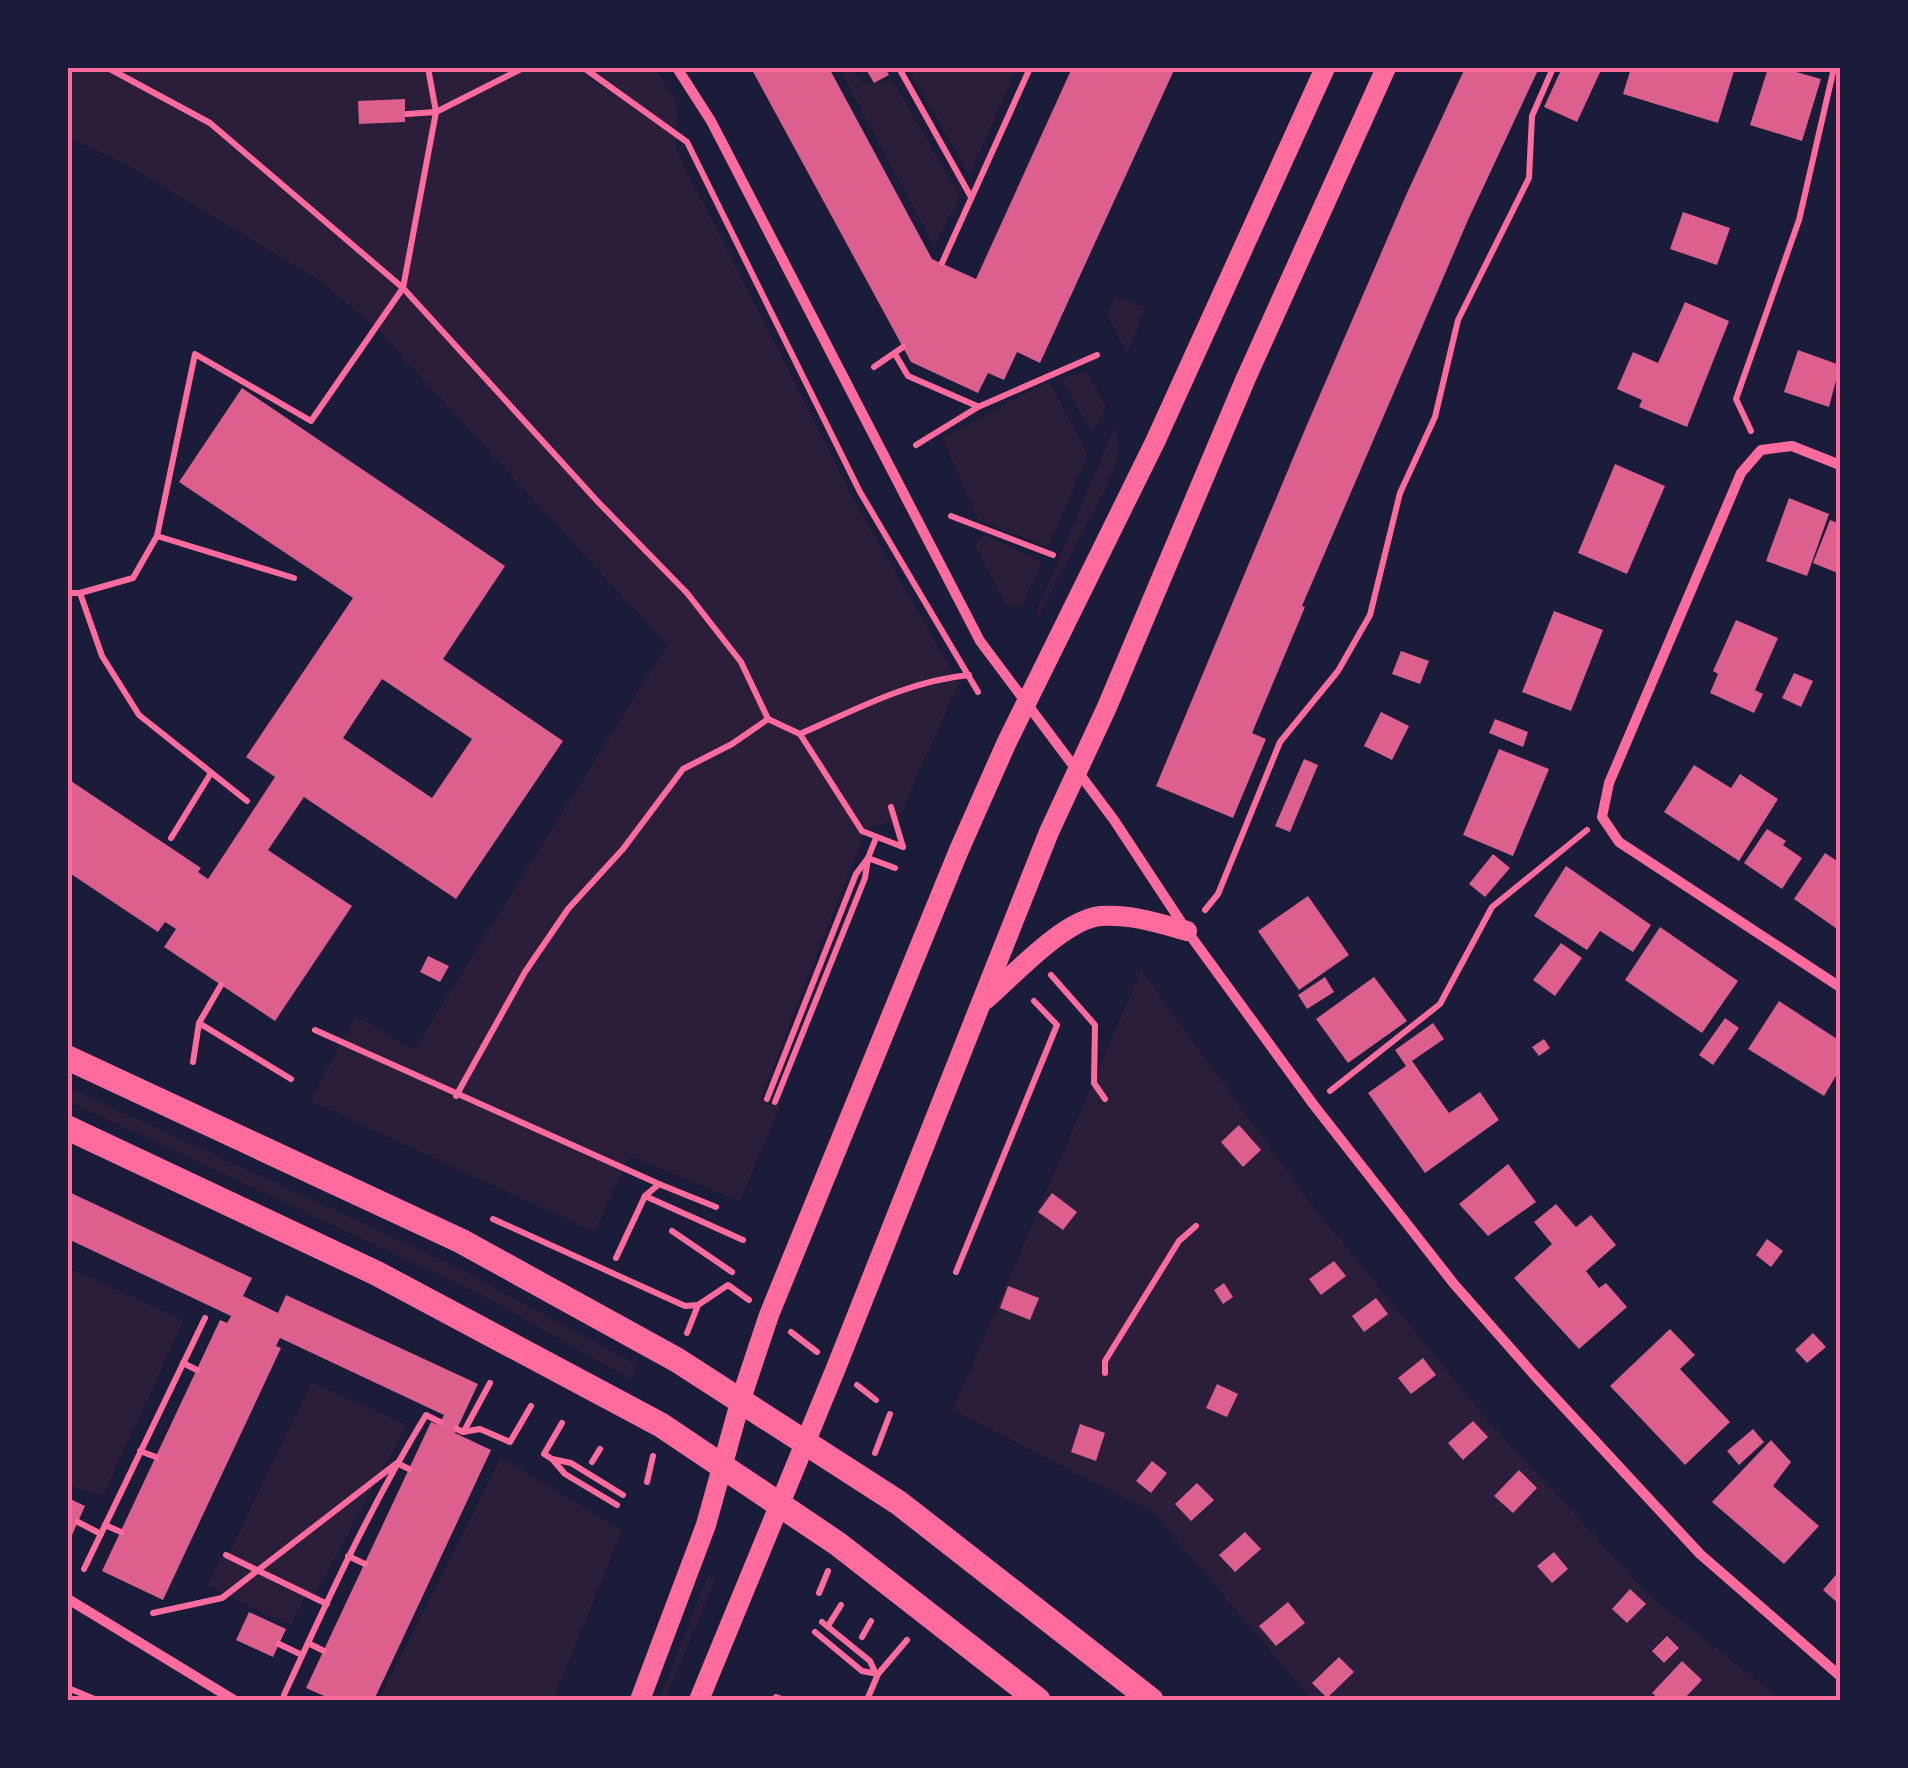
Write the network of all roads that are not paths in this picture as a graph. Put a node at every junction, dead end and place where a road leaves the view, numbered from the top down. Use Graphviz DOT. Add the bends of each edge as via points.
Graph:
graph roads {
  1 [pos="677,68"];
  2 [pos="1325,68"];
  3 [pos="1386,68"];
  4 [pos="1840,465"];
  5 [pos="1026,702"];
  6 [pos="1077,769"];
  7 [pos="1187,931"];
  8 [pos="1840,987"];
  9 [pos="980,1004"];
  10 [pos="68,1058"];
  11 [pos="68,1128"];
  12 [pos="741,1399"];
  13 [pos="806,1442"];
  14 [pos="723,1467"];
  15 [pos="780,1506"];
  16 [pos="68,1599"];
  17 [pos="1840,1676"];
  18 [pos="234,1700"];
  19 [pos="640,1700"];
  20 [pos="698,1700"];
  21 [pos="1038,1700"];
  22 [pos="1151,1700"];
  1 -- 5 [label="street" via="980,641"];
  2 -- 5 [label="main road" via="1148,456"];
  3 -- 6 [label="main road"];
  4 -- 8 [label="street" via="1792,446 1761,450 1741,473 1608,783 1602,817 1619,842"];
  5 -- 6 [label="street"];
  5 -- 12 [label="main road" via="959,850"];
  6 -- 7 [label="street"];
  6 -- 9 [label="main road"];
  7 -- 9 [label="main road" via="1136,917 1096,916 1059,936"];
  7 -- 17 [label="street" via="1454,1284 1700,1554"];
  9 -- 13 [label="main road"];
  10 -- 12 [label="main road" via="461,1241"];
  11 -- 14 [label="main road" via="376,1273 620,1402"];
  12 -- 13 [label="main road"];
  12 -- 14 [label="main road"];
  13 -- 15 [label="main road"];
  13 -- 22 [label="main road" via="900,1503"];
  14 -- 15 [label="main road"];
  14 -- 19 [label="main road"];
  15 -- 20 [label="main road"];
  15 -- 21 [label="main road"];
  16 -- 18 [label="street"];
}
